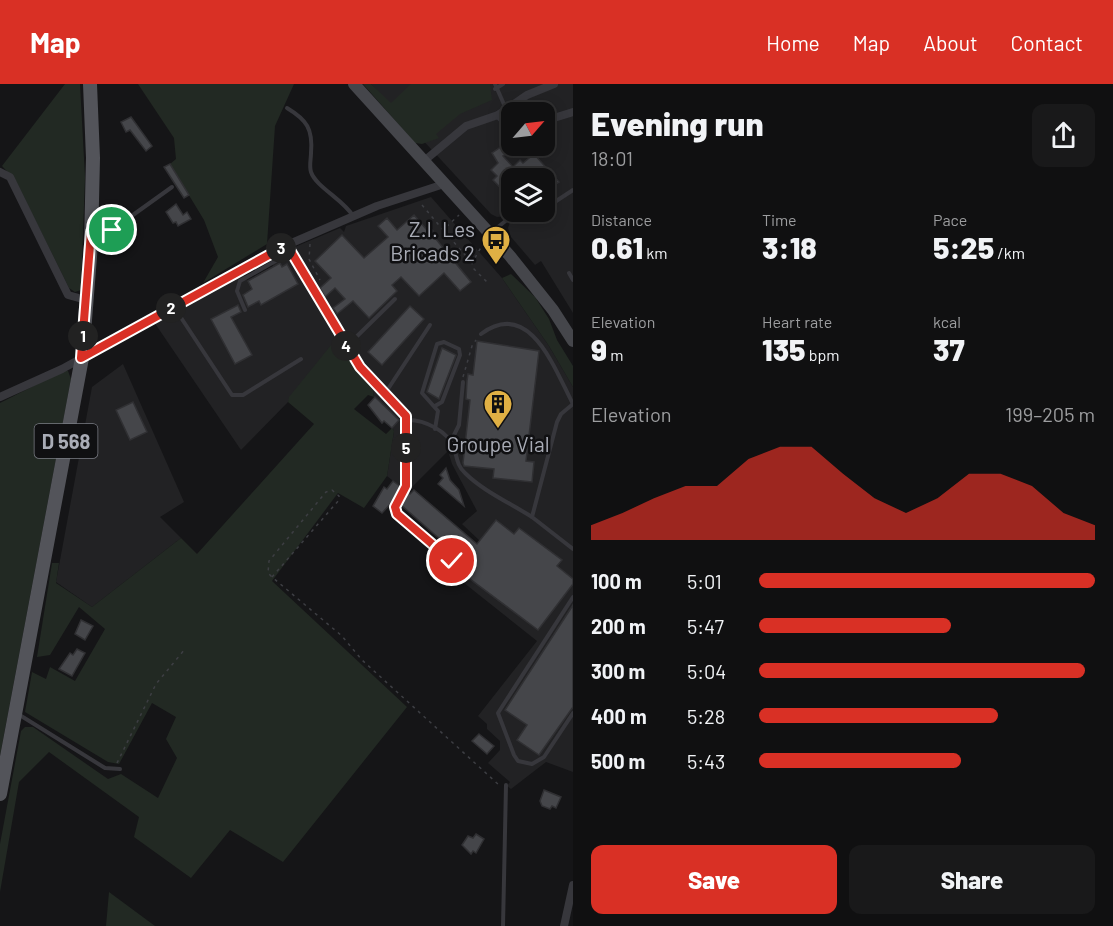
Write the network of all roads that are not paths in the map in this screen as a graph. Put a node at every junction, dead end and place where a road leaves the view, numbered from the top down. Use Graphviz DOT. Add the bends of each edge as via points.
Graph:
graph roads {
  1 [pos="90,84"];
  2 [pos="354,84"];
  3 [pos="503,84"];
  4 [pos="550,85"];
  5 [pos="495,86"];
  6 [pos="502,102"];
  7 [pos="520,102"];
  8 [pos="287,108"];
  9 [pos="573,112"];
  10 [pos="501,113"];
  11 [pos="498,115"];
  12 [pos="501,118"];
  13 [pos="555,118"];
  14 [pos="424,160"];
  15 [pos="0,172"];
  16 [pos="444,184"];
  17 [pos="172,187"];
  18 [pos="573,190"];
  19 [pos="555,201"];
  20 [pos="353,217"];
  21 [pos="504,222"];
  22 [pos="91,232"];
  23 [pos="490,234"];
  24 [pos="287,245"];
  25 [pos="279,259"];
  26 [pos="258,265"];
  27 [pos="569,273"];
  28 [pos="573,280"];
  29 [pos="396,299"];
  30 [pos="86,300"];
  31 [pos="173,307"];
  32 [pos="245,310"];
  33 [pos="430,325"];
  34 [pos="480,334"];
  35 [pos="573,341"];
  36 [pos="346,346"];
  37 [pos="81,358"];
  38 [pos="301,359"];
  39 [pos="463,382"];
  40 [pos="385,393"];
  41 [pos="0,397"];
  42 [pos="573,404"];
  43 [pos="435,406"];
  44 [pos="407,420"];
  45 [pos="435,429"];
  46 [pos="451,441"];
  47 [pos="406,445"];
  48 [pos="532,517"];
  49 [pos="573,549"];
  50 [pos="466,550"];
  51 [pos="573,597"];
  52 [pos="15,712"];
  53 [pos="573,713"];
  54 [pos="120,769"];
  55 [pos="506,785"];
  56 [pos="0,794"];
  57 [pos="573,885"];
  58 [pos="503,926"];
  59 [pos="564,926"];
  1 -- 22 [label="main road, D 568"];
  2 -- 14 [label="main road"];
  3 -- 5 [label="lane"];
  4 -- 7 [label="street"];
  5 -- 6 [label="lane"];
  8 -- 20 [label="lane" via="302,117 312,130 310,166 314,176 347,206"];
  9 -- 13 [label="street"];
  10 -- 11 [label="street"];
  11 -- 12 [label="street"];
  11 -- 14 [label="street" via="466,126"];
  14 -- 16 [label="main road"];
  15 -- 30 [label="street" via="10,177 68,295"];
  16 -- 20 [label="street"];
  16 -- 23 [label="main road"];
  17 -- 22 [label="lane" via="112,230"];
  18 -- 19 [label="lane"];
  20 -- 24 [label="street"];
  21 -- 23 [label="lane"];
  22 -- 30 [label="main road, D 568"];
  23 -- 35 [label="main road" via="534,285"];
  24 -- 26 [label="street"];
  24 -- 36 [label="street"];
  25 -- 26 [label="lane"];
  26 -- 31 [label="street"];
  26 -- 32 [label="lane" via="238,286 238,297"];
  27 -- 28 [label="lane"];
  29 -- 36 [label="lane"];
  30 -- 37 [label="main road, D 568"];
  31 -- 37 [label="street"];
  31 -- 38 [label="lane" via="232,395 243,395"];
  33 -- 40 [label="lane"];
  34 -- 42 [label="lane" via="500,324 514,324 532,334"];
  36 -- 40 [label="street"];
  37 -- 41 [label="street"];
  37 -- 52 [label="main road, D 568"];
  39 -- 46 [label="lane" via="459,425"];
  40 -- 44 [label="street" via="404,411"];
  42 -- 48 [label="lane" via="557,422"];
  43 -- 43 [label="lane" via="424,397 422,388 437,344 444,342 460,352 442,402"];
  43 -- 45 [label="lane"];
  44 -- 45 [label="lane"];
  44 -- 47 [label="street"];
  45 -- 46 [label="lane"];
  46 -- 48 [label="lane" via="466,475"];
  47 -- 50 [label="lane" via="406,486 395,507 397,514 452,561 457,561"];
  48 -- 49 [label="lane"];
  51 -- 53 [label="lane" via="498,712 514,756 525,764 544,757"];
  52 -- 54 [label="lane" via="105,768"];
  52 -- 56 [label="main road, D 568"];
  55 -- 58 [label="lane"];
  57 -- 59 [label="street"];
}
